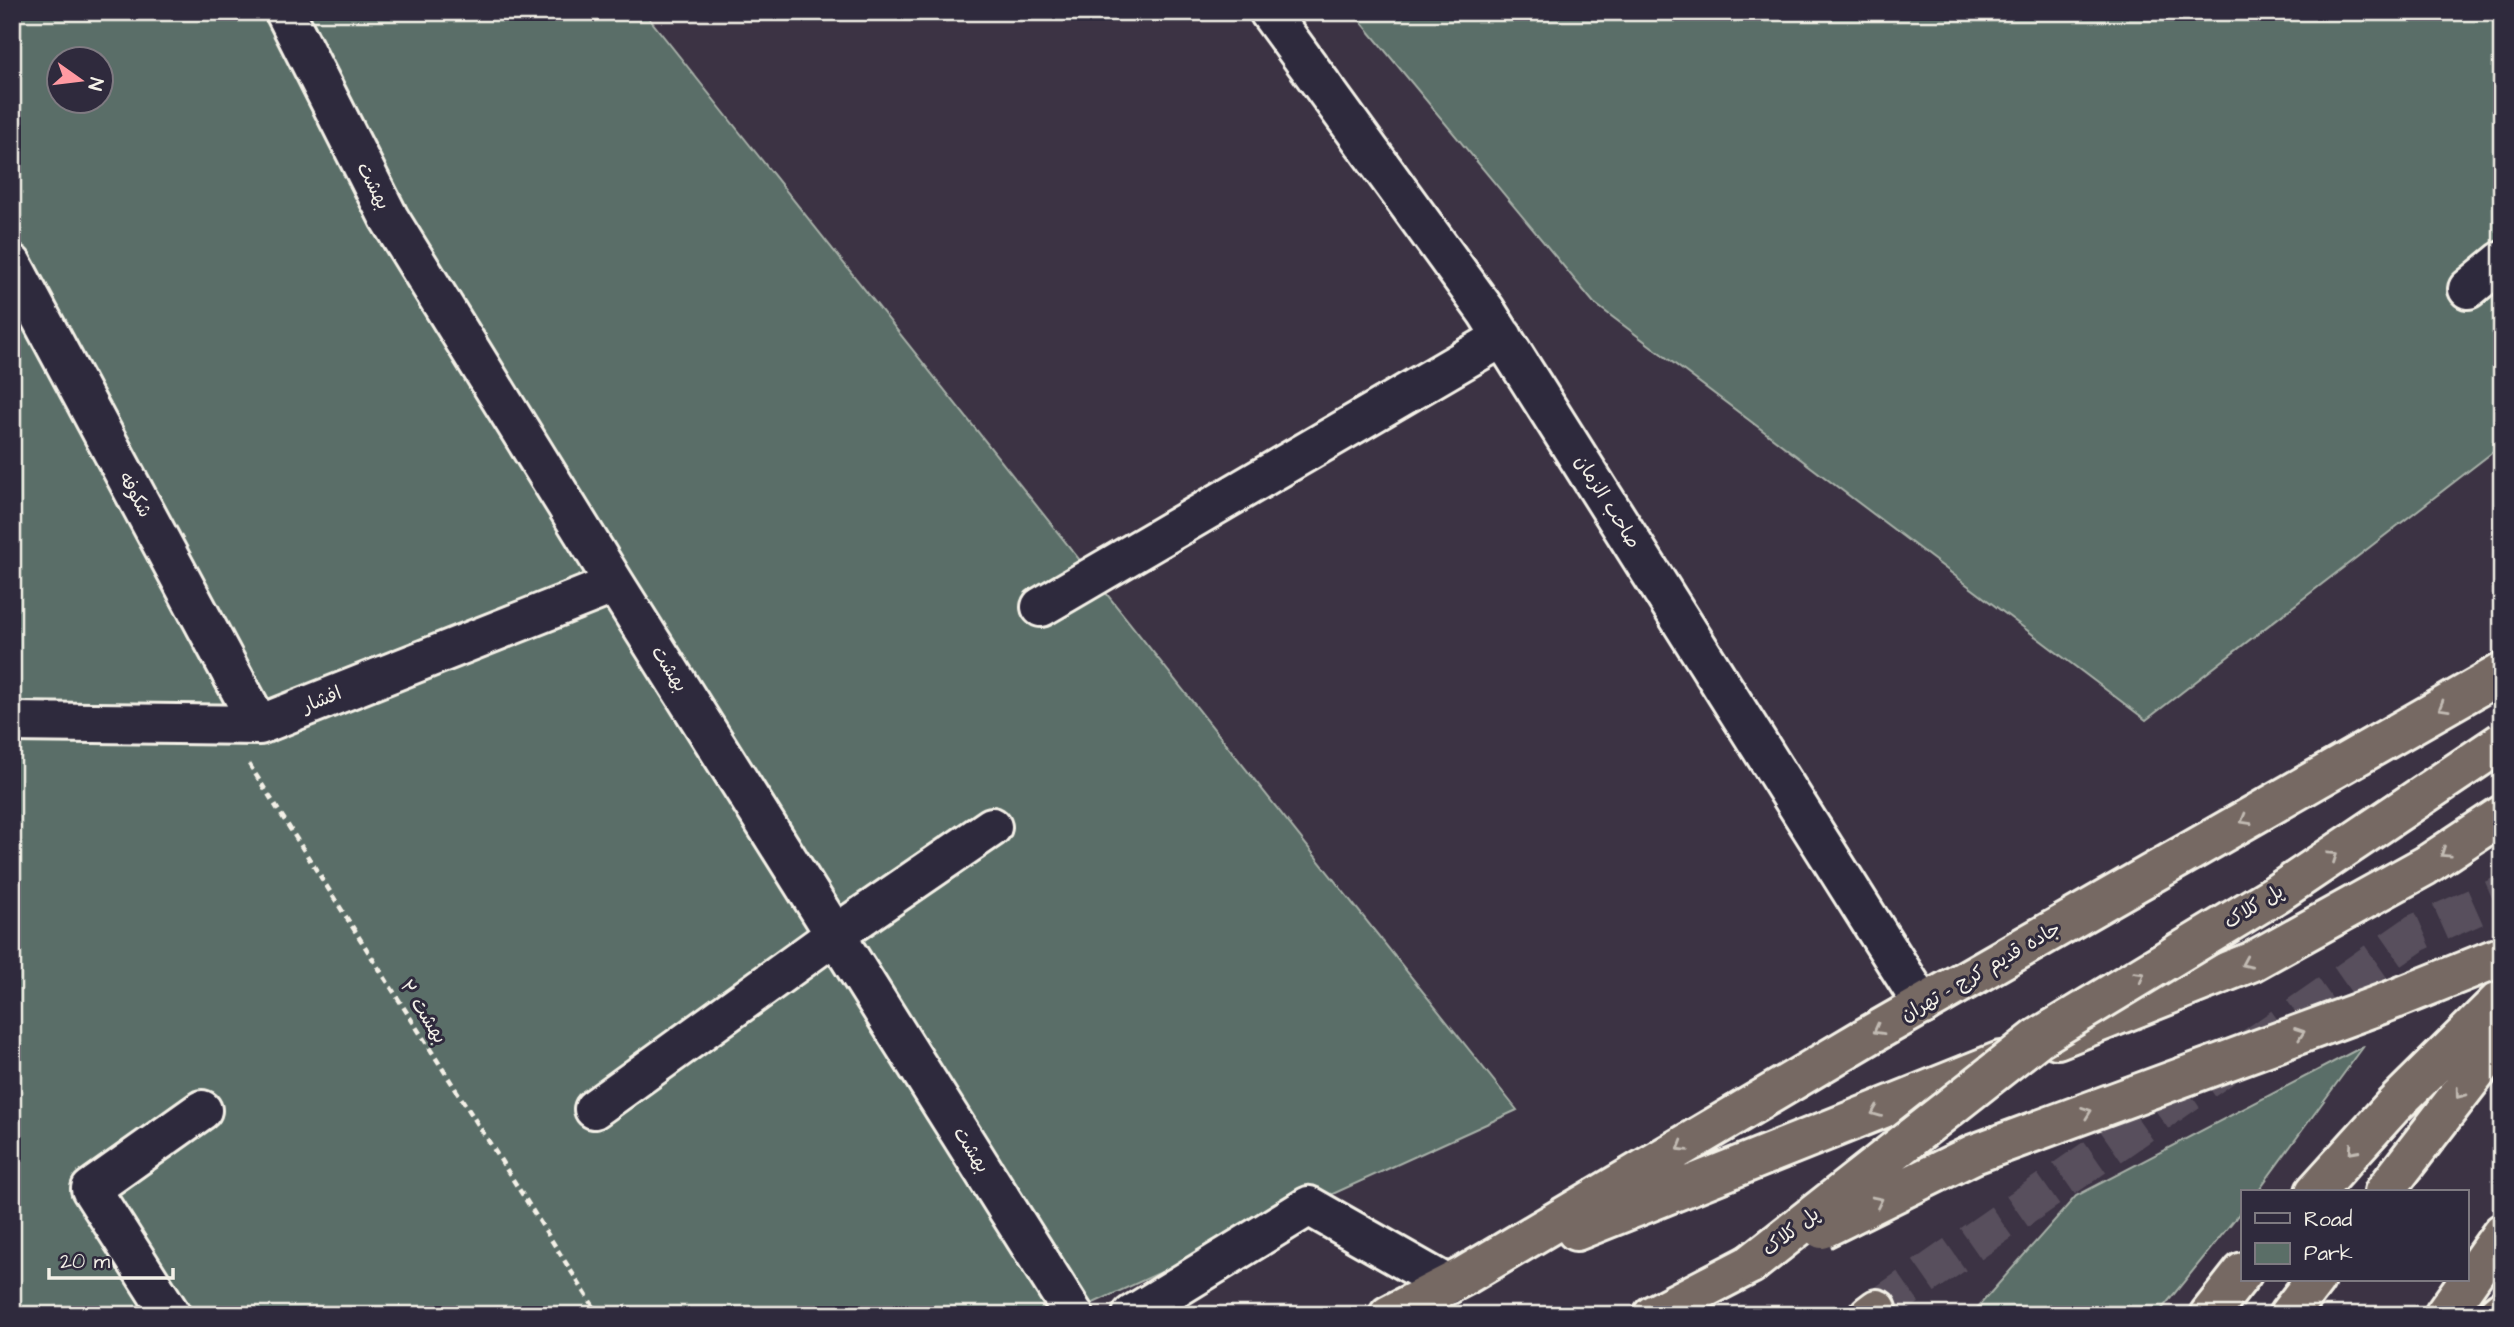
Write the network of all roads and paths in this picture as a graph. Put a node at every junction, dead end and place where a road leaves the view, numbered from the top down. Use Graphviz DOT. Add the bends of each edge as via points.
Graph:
graph roads {
  1 [pos="285,12"];
  2 [pos="1269,12"];
  3 [pos="2502,261"];
  4 [pos="12,264"];
  5 [pos="2468,289"];
  6 [pos="1503,337"];
  7 [pos="615,584"];
  8 [pos="1041,607"];
  9 [pos="2502,673"];
  10 [pos="12,722"];
  11 [pos="241,725"];
  12 [pos="2502,742"];
  13 [pos="2502,815"];
  14 [pos="992,827"];
  15 [pos="836,934"];
  16 [pos="2502,956"];
  17 [pos="2502,998"];
  18 [pos="1923,1005"];
  19 [pos="2502,1040"];
  20 [pos="594,1109"];
  21 [pos="202,1110"];
  22 [pos="2317,1190"];
  23 [pos="2386,1190"];
  24 [pos="2502,1233"];
  25 [pos="1751,1264"];
  26 [pos="2241,1275"];
  27 [pos="1456,1281"];
  28 [pos="2468,1281"];
  29 [pos="2313,1282"];
  30 [pos="2467,1282"];
  31 [pos="2502,1310"];
  32 [pos="1662,1311"];
  33 [pos="171,1315"];
  34 [pos="599,1315"];
  35 [pos="1074,1315"];
  36 [pos="1132,1315"];
  37 [pos="1389,1315"];
  38 [pos="2209,1315"];
  39 [pos="2288,1315"];
  40 [pos="2444,1315"];
  41 [pos="2496,1315"];
  1 -- 7 [label="street, بهشت" via="389,219"];
  2 -- 6 [label="street, صاحب الزمان"];
  3 -- 5 [label="street"];
  4 -- 11 [label="street, شکوفه"];
  6 -- 8 [label="street"];
  6 -- 18 [label="street, صاحب الزمان"];
  7 -- 11 [label="street, افشار"];
  7 -- 15 [label="street, بهشت"];
  9 -- 18 [label="highway, جاده قدیم کرج - تهران, one-way"];
  10 -- 11 [label="street, افشار"];
  11 -- 34 [label="path, بهشت ۲"];
  25 -- 12 [label="highway, پل کلاک, one-way, bridge" via="2038,1038 2276,894"];
  13 -- 27 [label="highway, one-way" via="2425,866 2251,962"];
  14 -- 15 [label="street"];
  15 -- 20 [label="street"];
  15 -- 35 [label="street, بهشت"];
  25 -- 16 [label="highway, پل کلاک, one-way, bridge" via="1974,1154"];
  17 -- 22 [label="highway, one-way" via="2392,1107"];
  18 -- 27 [label="highway, جاده قدیم کرج - تهران, one-way"];
  19 -- 23 [label="highway, one-way"];
  21 -- 33 [label="street" via="91,1189"];
  24 -- 28 [label="highway"];
  25 -- 32 [label="highway"];
  26 -- 38 [label="highway"];
  27 -- 36 [label="street" via="1309,1206"];
  27 -- 37 [label="highway"];
  29 -- 39 [label="highway"];
  30 -- 40 [label="highway"];
  31 -- 41 [label="highway"];
}
